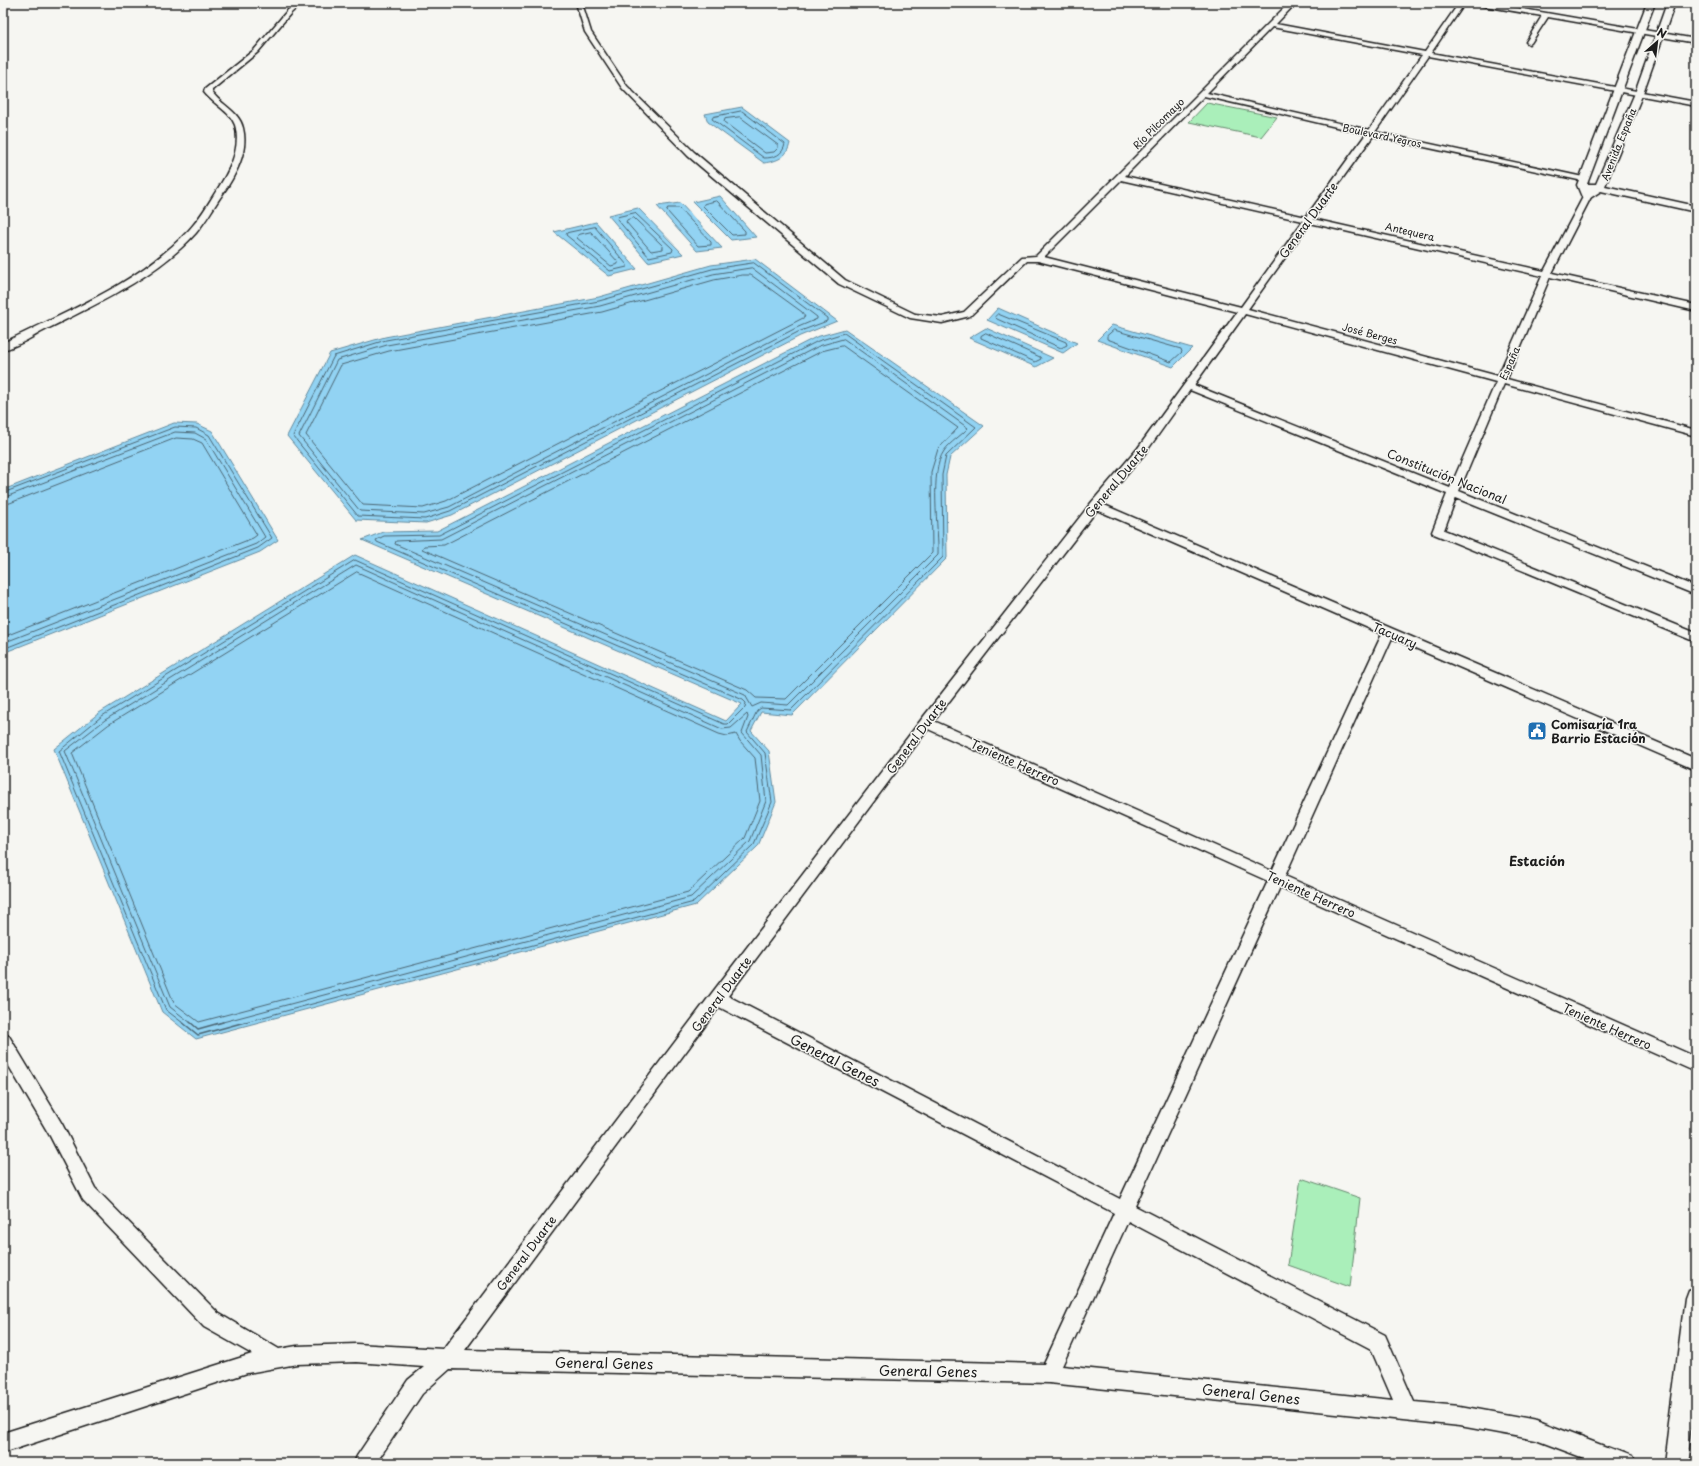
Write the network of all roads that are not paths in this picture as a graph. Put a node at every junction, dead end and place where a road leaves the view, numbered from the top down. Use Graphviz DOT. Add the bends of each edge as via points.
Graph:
graph roads {
  1 [pos="299,3"];
  2 [pos="579,3"];
  3 [pos="1293,3"];
  4 [pos="1462,3"];
  5 [pos="1478,3"];
  6 [pos="1652,3"];
  7 [pos="1671,3"];
  8 [pos="1546,15"];
  9 [pos="1271,25"];
  10 [pos="1641,31"];
  11 [pos="1660,35"];
  12 [pos="1696,41"];
  13 [pos="1529,42"];
  14 [pos="1427,53"];
  15 [pos="1619,89"];
  16 [pos="1639,93"];
  17 [pos="1202,94"];
  18 [pos="1696,104"];
  19 [pos="1369,135"];
  20 [pos="1119,177"];
  21 [pos="1583,182"];
  22 [pos="1601,185"];
  23 [pos="1587,197"];
  24 [pos="1696,203"];
  25 [pos="1696,209"];
  26 [pos="1308,219"];
  27 [pos="1038,258"];
  28 [pos="1547,274"];
  29 [pos="1696,308"];
  30 [pos="1242,310"];
  31 [pos="3,347"];
  32 [pos="1501,380"];
  33 [pos="1188,386"];
  34 [pos="1696,433"];
  35 [pos="1453,492"];
  36 [pos="1095,505"];
  37 [pos="1696,592"];
  38 [pos="1389,632"];
  39 [pos="1696,638"];
  40 [pos="926,722"];
  41 [pos="1696,765"];
  42 [pos="1275,878"];
  43 [pos="717,998"];
  44 [pos="3,1041"];
  45 [pos="1696,1065"];
  46 [pos="1124,1209"];
  47 [pos="1696,1298"];
  48 [pos="277,1358"];
  49 [pos="448,1359"];
  50 [pos="1049,1374"];
  51 [pos="1407,1409"];
  52 [pos="3,1443"];
  53 [pos="364,1463"];
  54 [pos="1623,1463"];
  55 [pos="1676,1463"];
  1 -- 31 [label="street" via="256,51 209,89 208,92 213,99 237,120 241,146 226,184 192,232 169,254 114,291"];
  2 -- 27 [label="street" via="588,32 624,87 691,154 842,282 913,316 942,320 967,314 1025,259"];
  3 -- 9 [label="street, Río Pilcomayo"];
  4 -- 14 [label="street, General Duarte"];
  5 -- 8 [label="street"];
  6 -- 10 [label="street, Avenida España"];
  7 -- 11 [label="street, Avenida España"];
  8 -- 10 [label="street"];
  8 -- 13 [label="street"];
  9 -- 14 [label="street"];
  9 -- 17 [label="street, Río Pilcomayo"];
  10 -- 11 [label="street"];
  10 -- 15 [label="street, Avenida España"];
  11 -- 12 [label="street"];
  11 -- 16 [label="street, Avenida España"];
  14 -- 15 [label="street"];
  14 -- 19 [label="street, General Duarte"];
  15 -- 16 [label="street"];
  15 -- 21 [label="street, Avenida España"];
  16 -- 18 [label="street"];
  16 -- 22 [label="street, Avenida España"];
  17 -- 19 [label="street, Boulevard Yegros"];
  17 -- 20 [label="street, Río Pilcomayo"];
  19 -- 21 [label="street, Boulevard Yegros"];
  19 -- 26 [label="street, General Duarte"];
  20 -- 26 [label="street, Antequera"];
  20 -- 27 [label="street, Río Pilcomayo"];
  21 -- 22 [label="street, Boulevard Yegros"];
  21 -- 23 [label="street, Avenida España"];
  22 -- 23 [label="street, Avenida España"];
  22 -- 24 [label="street, Boulevard Yegros"];
  22 -- 25 [label="street, Boulevard Yegros"];
  23 -- 28 [label="street, España"];
  26 -- 28 [label="street, Antequera"];
  26 -- 30 [label="street, General Duarte"];
  27 -- 30 [label="street, José Berges"];
  28 -- 29 [label="street, Antequera"];
  28 -- 32 [label="street, España"];
  30 -- 32 [label="street, José Berges"];
  30 -- 33 [label="street, General Duarte"];
  32 -- 34 [label="street, José Berges"];
  32 -- 35 [label="street, España"];
  33 -- 35 [label="street, Constitución Nacional"];
  33 -- 36 [label="street, General Duarte" via="1142,450"];
  35 -- 37 [label="street, Constitución Nacional"];
  35 -- 39 [label="street, España" via="1438,532"];
  36 -- 38 [label="street, Tacuary"];
  36 -- 40 [label="street, General Duarte"];
  38 -- 41 [label="street, Tacuary"];
  38 -- 42 [label="street"];
  40 -- 42 [label="street, Teniente Herrero"];
  40 -- 43 [label="street, General Duarte"];
  42 -- 45 [label="street, Teniente Herrero"];
  42 -- 46 [label="street"];
  43 -- 46 [label="street, General Genes"];
  43 -- 49 [label="street, General Duarte"];
  44 -- 48 [label="street" via="56,1130 89,1194 211,1320"];
  46 -- 50 [label="street"];
  46 -- 51 [label="street, General Genes" via="1378,1342"];
  47 -- 55 [label="street"];
  48 -- 49 [label="street, General Genes" via="356,1352"];
  48 -- 52 [label="street, General Genes" via="247,1364"];
  49 -- 50 [label="street, General Genes"];
  49 -- 53 [label="street, General Duarte" via="415,1387"];
  50 -- 51 [label="street, General Genes"];
  51 -- 54 [label="street, General Genes" via="1536,1430"];
}
